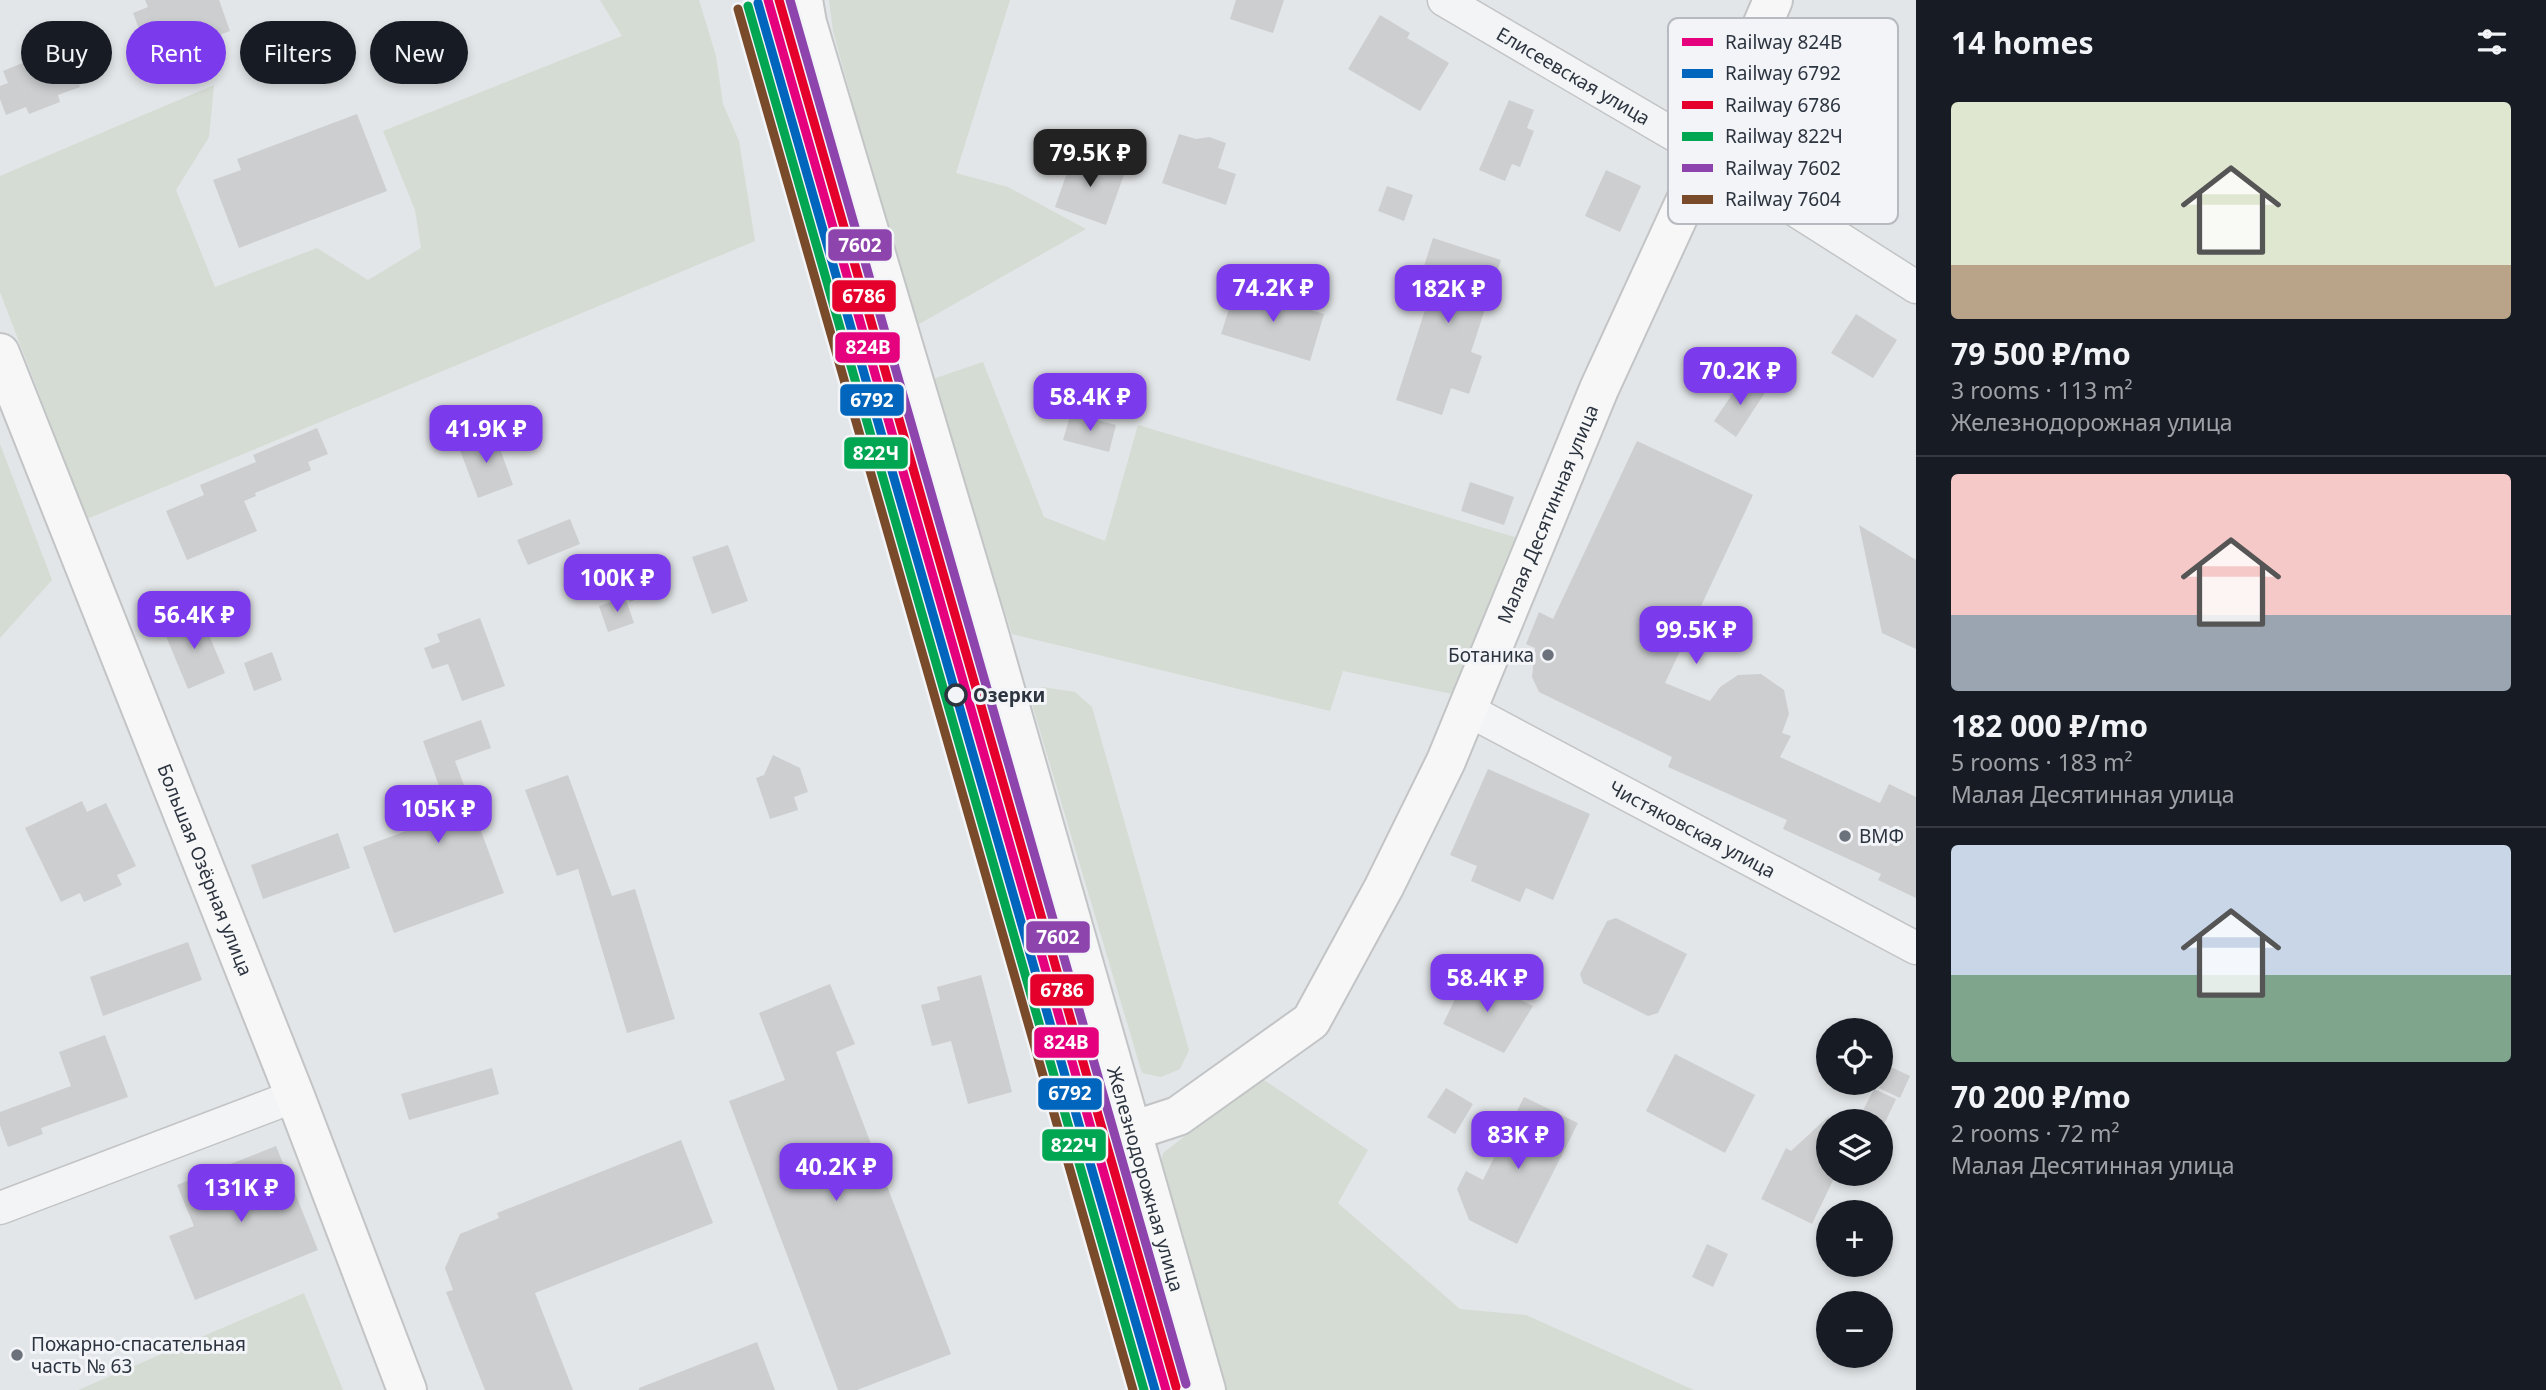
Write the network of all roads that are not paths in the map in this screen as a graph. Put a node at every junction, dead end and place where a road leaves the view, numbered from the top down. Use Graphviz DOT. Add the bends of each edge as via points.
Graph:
graph roads {
  1 [pos="803,0"];
  2 [pos="1444,0"];
  3 [pos="1773,0"];
  4 [pos="1765,18"];
  5 [pos="1668,131"];
  6 [pos="1675,224"];
  7 [pos="1816,224"];
  8 [pos="1916,288"];
  9 [pos="0,353"];
  10 [pos="1468,710"];
  11 [pos="1916,948"];
  12 [pos="295,1097"];
  13 [pos="1178,1116"];
  14 [pos="1132,1130"];
  15 [pos="1146,1177"];
  16 [pos="0,1208"];
  17 [pos="407,1390"];
  18 [pos="1206,1390"];
  1 -- 14 [label="street, Железнодорожная улица"];
  2 -- 5 [label="street, Елисеевская улица"];
  3 -- 4 [label="street, Малая Десятинная улица"];
  6 -- 10 [label="street, Малая Десятинная улица" via="1598,389"];
  7 -- 8 [label="street, Елисеевская улица"];
  9 -- 12 [label="street, Большая Озёрная улица"];
  10 -- 11 [label="street, Чистяковская улица"];
  10 -- 13 [label="street, Малая Десятинная улица" via="1384,887 1311,1021"];
  12 -- 16 [label="street"];
  12 -- 17 [label="street, Большая Озёрная улица"];
  13 -- 14 [label="street, Малая Десятинная улица"];
  13 -- 15 [label="street" via="1150,1154"];
  14 -- 15 [label="street, Железнодорожная улица"];
  15 -- 18 [label="street, Железнодорожная улица"];
}
